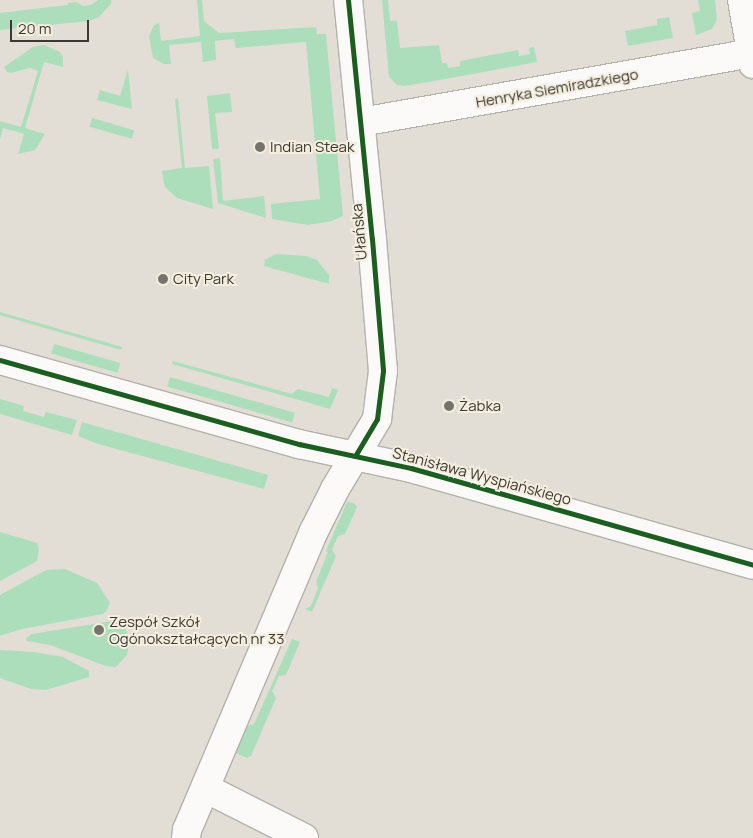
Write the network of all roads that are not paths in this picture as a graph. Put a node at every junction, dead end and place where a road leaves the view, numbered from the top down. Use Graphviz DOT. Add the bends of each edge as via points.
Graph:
graph roads {
  1 [pos="348,0"];
  2 [pos="742,0"];
  3 [pos="752,57"];
  4 [pos="361,122"];
  5 [pos="0,360"];
  6 [pos="355,456"];
  7 [pos="753,565"];
  8 [pos="205,788"];
  9 [pos="186,838"];
  10 [pos="304,838"];
  1 -- 4 [label="street, Ułańska"];
  2 -- 3 [label="street"];
  3 -- 4 [label="street, Henryka Siemiradzkiego"];
  4 -- 6 [label="street, Ułańska" via="383,370 377,419"];
  5 -- 6 [label="street, Stanisława Wyspiańskiego" via="272,437"];
  6 -- 7 [label="street, Stanisława Wyspiańskiego" via="411,468"];
  6 -- 8 [label="street, Ułańska" via="314,531"];
  8 -- 9 [label="street, Ułańska"];
  8 -- 10 [label="street"];
}
